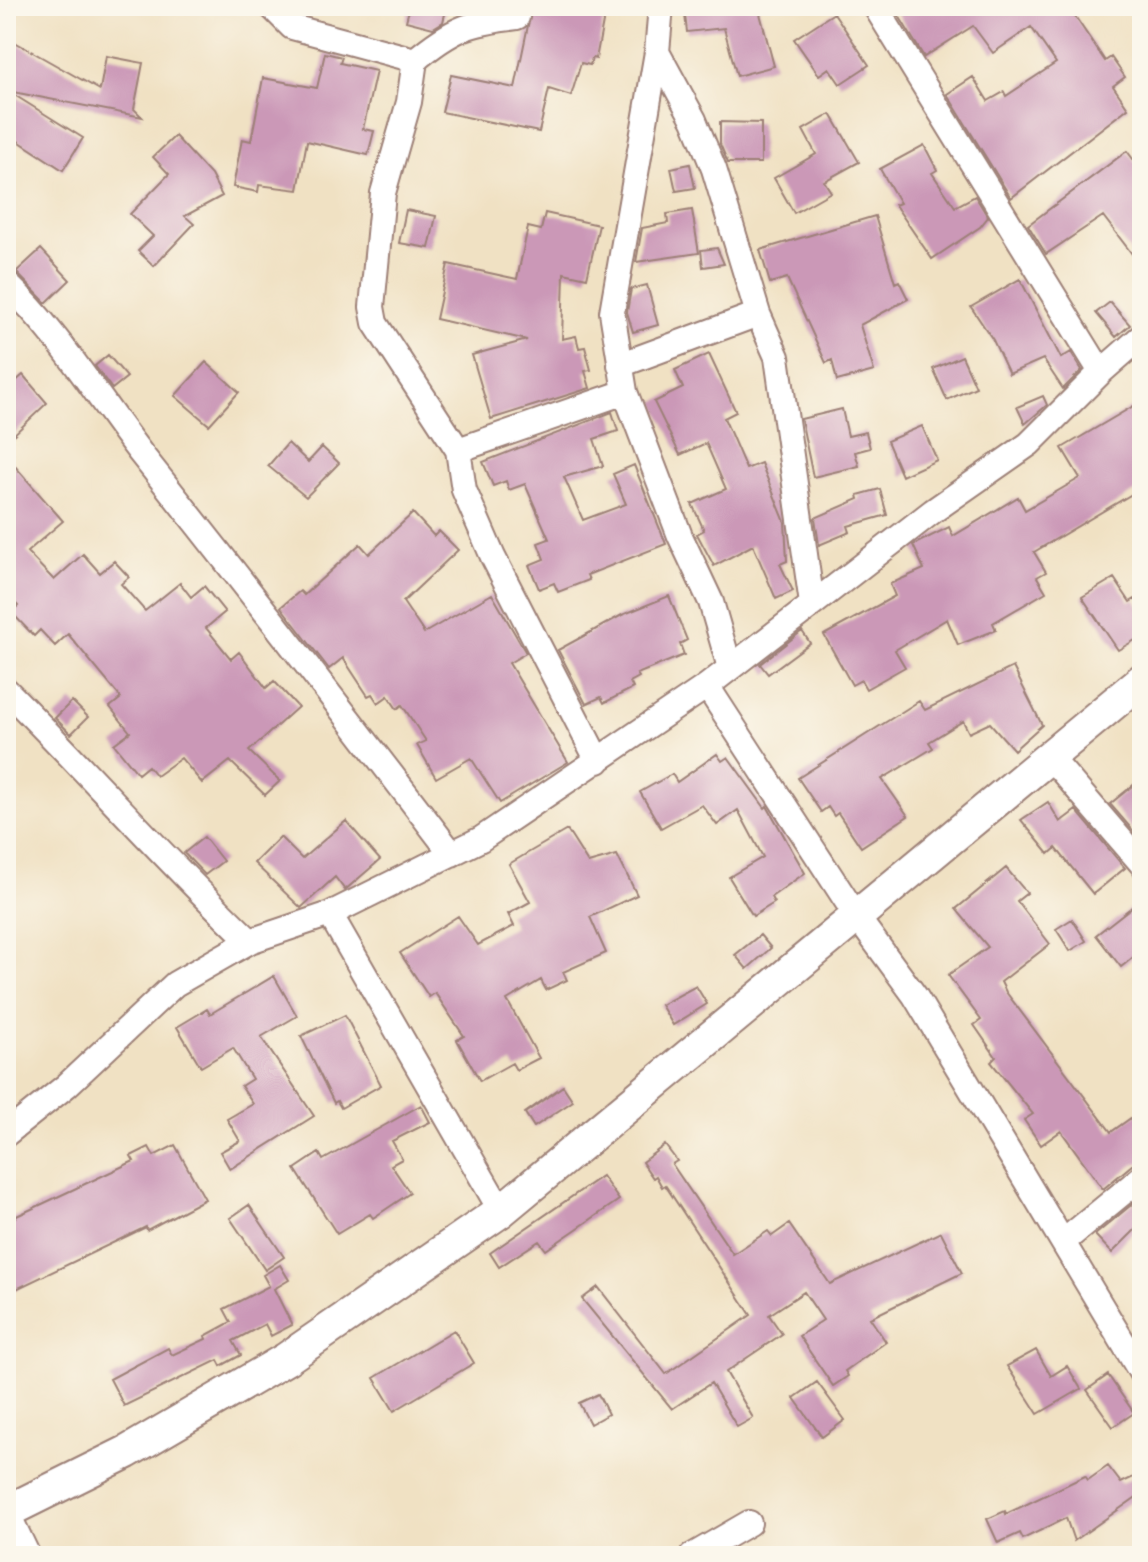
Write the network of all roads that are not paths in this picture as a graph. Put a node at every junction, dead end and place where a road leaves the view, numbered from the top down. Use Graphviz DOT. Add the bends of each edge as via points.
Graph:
graph roads {
  1 [pos="271,6"];
  2 [pos="661,6"];
  3 [pos="875,6"];
  4 [pos="517,17"];
  5 [pos="657,52"];
  6 [pos="415,60"];
  7 [pos="6,283"];
  8 [pos="758,314"];
  9 [pos="1142,336"];
  10 [pos="620,365"];
  11 [pos="1101,372"];
  12 [pos="625,392"];
  13 [pos="458,450"];
  14 [pos="812,604"];
  15 [pos="730,668"];
  16 [pos="1142,680"];
  17 [pos="707,686"];
  18 [pos="11,706"];
  19 [pos="1049,756"];
  20 [pos="598,761"];
  21 [pos="452,854"];
  22 [pos="1142,864"];
  23 [pos="330,914"];
  24 [pos="857,917"];
  25 [pos="250,941"];
  26 [pos="6,1134"];
  27 [pos="1142,1177"];
  28 [pos="501,1211"];
  29 [pos="1063,1242"];
  30 [pos="1142,1374"];
  31 [pos="7,1512"];
  32 [pos="749,1523"];
  33 [pos="28,1556"];
  34 [pos="692,1556"];
  1 -- 6 [label="street" via="292,27"];
  2 -- 5 [label="street"];
  3 -- 11 [label="street"];
  4 -- 6 [label="street" via="471,22 447,33"];
  5 -- 8 [label="street" via="714,169"];
  5 -- 10 [label="street" via="612,312"];
  6 -- 13 [label="street" via="383,193 372,307 375,323"];
  7 -- 21 [label="street" via="40,315 99,400"];
  8 -- 10 [label="street"];
  8 -- 14 [label="street" via="777,357"];
  9 -- 11 [label="street"];
  10 -- 12 [label="street"];
  11 -- 14 [label="street" via="1029,444"];
  12 -- 13 [label="street"];
  12 -- 15 [label="street" via="711,602"];
  13 -- 20 [label="street" via="464,490 493,557"];
  14 -- 15 [label="street"];
  15 -- 17 [label="street"];
  16 -- 19 [label="main road"];
  17 -- 20 [label="street"];
  17 -- 24 [label="street"];
  18 -- 25 [label="street"];
  19 -- 22 [label="street"];
  19 -- 24 [label="main road"];
  20 -- 21 [label="street"];
  21 -- 23 [label="street"];
  23 -- 25 [label="street"];
  23 -- 28 [label="street"];
  24 -- 28 [label="main road"];
  24 -- 29 [label="street" via="915,996"];
  25 -- 26 [label="street" via="175,984"];
  27 -- 29 [label="street"];
  28 -- 31 [label="main road" via="286,1359 127,1452"];
  29 -- 30 [label="street"];
  31 -- 33 [label="street"];
  32 -- 34 [label="street"];
}
